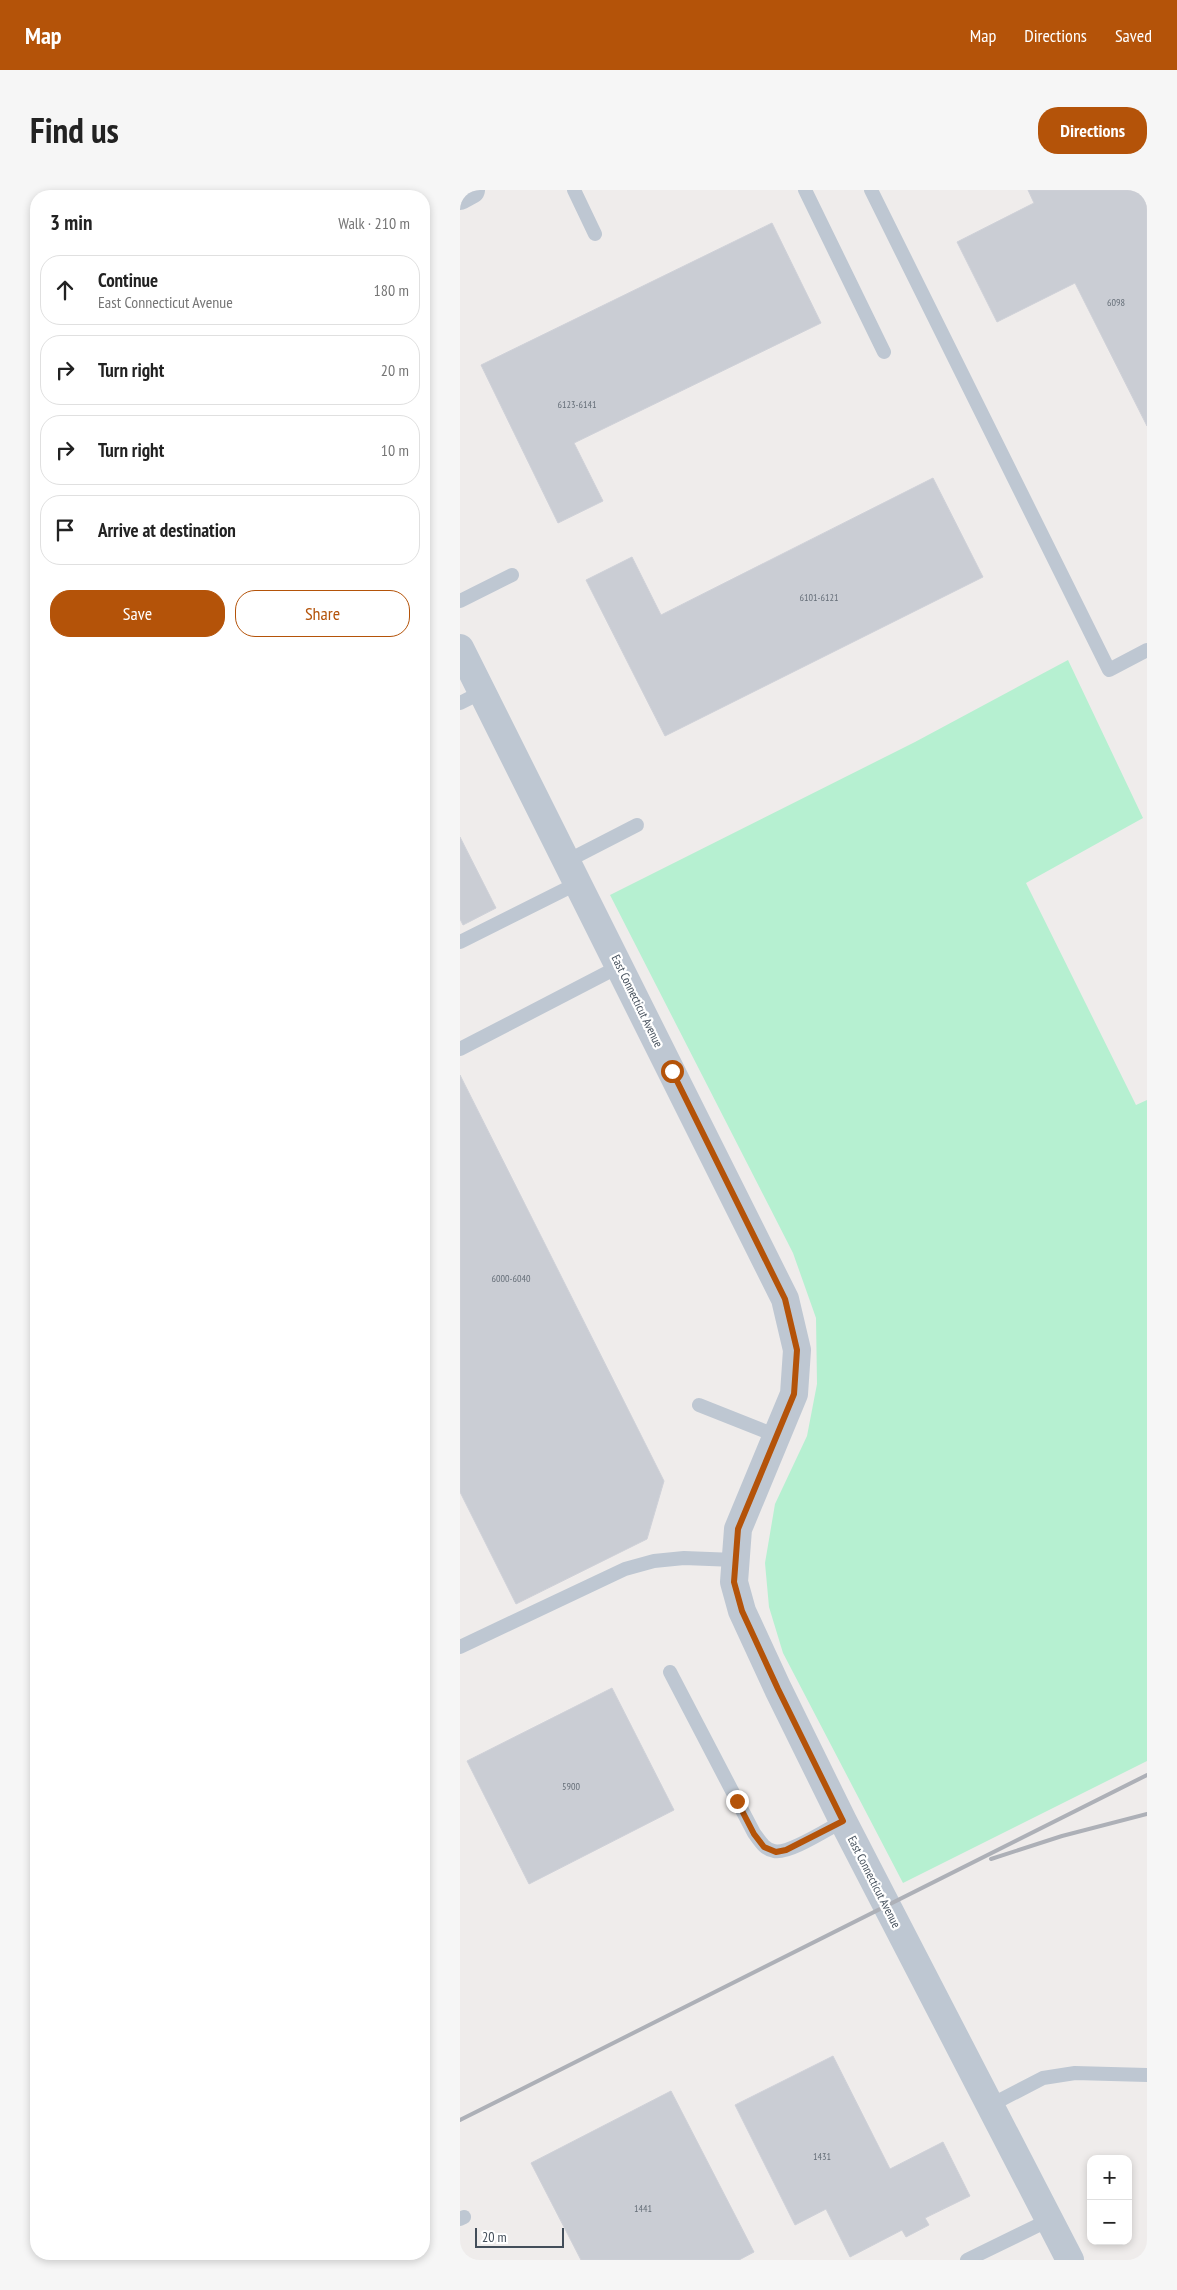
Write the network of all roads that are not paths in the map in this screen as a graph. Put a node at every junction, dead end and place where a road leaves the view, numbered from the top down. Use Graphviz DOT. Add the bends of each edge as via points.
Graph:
graph roads {
  1 [pos="471,190"];
  2 [pos="574,190"];
  3 [pos="805,190"];
  4 [pos="871,190"];
  5 [pos="460,196"];
  6 [pos="595,234"];
  7 [pos="884,352"];
  8 [pos="512,575"];
  9 [pos="460,601"];
  10 [pos="460,648"];
  11 [pos="1147,650"];
  12 [pos="471,698"];
  13 [pos="637,825"];
  14 [pos="573,872"];
  15 [pos="460,942"];
  16 [pos="620,966"];
  17 [pos="460,1049"];
  18 [pos="699,1405"];
  19 [pos="777,1436"];
  20 [pos="736,1560"];
  21 [pos="460,1647"];
  22 [pos="670,1672"];
  23 [pos="843,1821"];
  24 [pos="1147,2075"];
  25 [pos="989,2106"];
  26 [pos="1049,2220"];
  27 [pos="967,2260"];
  28 [pos="1070,2260"];
  1 -- 5 [label="street"];
  2 -- 6 [label="lane"];
  3 -- 7 [label="lane"];
  4 -- 11 [label="lane" via="1109,670"];
  8 -- 9 [label="lane"];
  10 -- 12 [label="street, East Connecticut Avenue"];
  12 -- 14 [label="street, East Connecticut Avenue"];
  13 -- 14 [label="lane"];
  14 -- 15 [label="lane"];
  14 -- 16 [label="street, East Connecticut Avenue"];
  16 -- 17 [label="lane"];
  16 -- 19 [label="street, East Connecticut Avenue" via="785,1299 797,1350 794,1394"];
  18 -- 19 [label="lane"];
  19 -- 20 [label="street, East Connecticut Avenue" via="738,1529"];
  20 -- 21 [label="lane" via="684,1558 654,1561 625,1569"];
  20 -- 23 [label="street, East Connecticut Avenue" via="734,1582 742,1611"];
  22 -- 23 [label="lane" via="754,1834 764,1847 776,1852 786,1850"];
  23 -- 25 [label="street, East Connecticut Avenue"];
  24 -- 25 [label="lane" via="1075,2073 1043,2078"];
  25 -- 26 [label="street, East Connecticut Avenue"];
  26 -- 27 [label="lane"];
  26 -- 28 [label="street, East Connecticut Avenue"];
}
